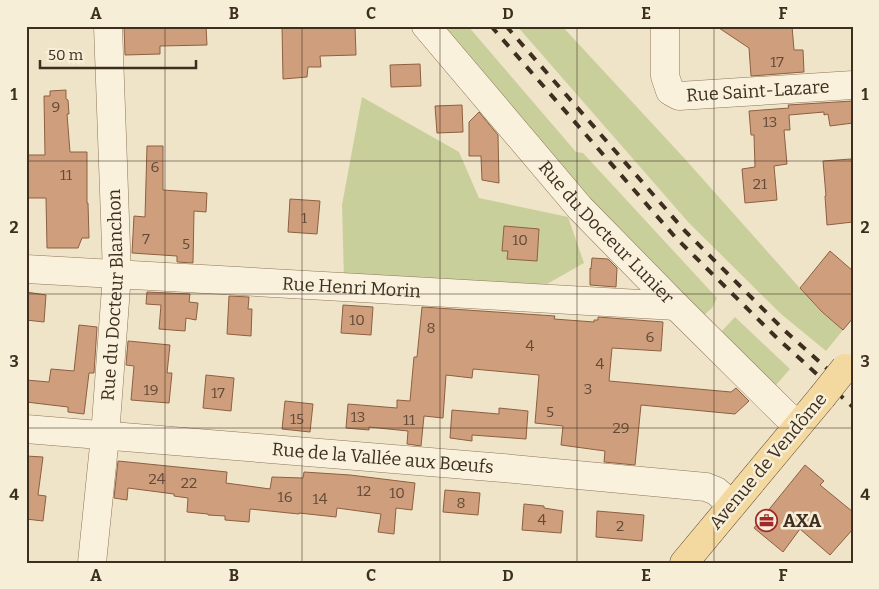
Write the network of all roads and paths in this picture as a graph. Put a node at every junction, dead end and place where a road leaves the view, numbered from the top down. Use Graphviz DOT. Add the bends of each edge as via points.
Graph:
graph roads {
  1 [pos="108,26"];
  2 [pos="426,26"];
  3 [pos="665,26"];
  4 [pos="853,85"];
  5 [pos="26,269"];
  6 [pos="117,274"];
  7 [pos="676,306"];
  8 [pos="849,364"];
  9 [pos="798,425"];
  10 [pos="26,429"];
  11 [pos="105,436"];
  12 [pos="732,505"];
  13 [pos="92,563"];
  14 [pos="684,563"];
  1 -- 6 [label="street, Rue du Docteur Blanchon"];
  2 -- 7 [label="street, Rue du Docteur Lunier" via="580,208"];
  3 -- 4 [label="street, Rue Saint-Lazare" via="666,76 670,92 679,96"];
  5 -- 6 [label="street, Rue Henri Morin"];
  6 -- 7 [label="street, Rue Henri Morin"];
  6 -- 11 [label="street, Rue du Docteur Blanchon"];
  7 -- 9 [label="street, Rue du Docteur Lunier"];
  8 -- 9 [label="main road, Avenue de Vendôme, bridge"];
  9 -- 12 [label="main road, Avenue de Vendôme"];
  10 -- 11 [label="street, Rue de la Vallée aux Bœufs"];
  11 -- 12 [label="street, Rue de la Vallée aux Bœufs" via="706,487"];
  11 -- 13 [label="street, Rue du Docteur Blanchon"];
  12 -- 14 [label="main road, Avenue de Vendôme"];
}
